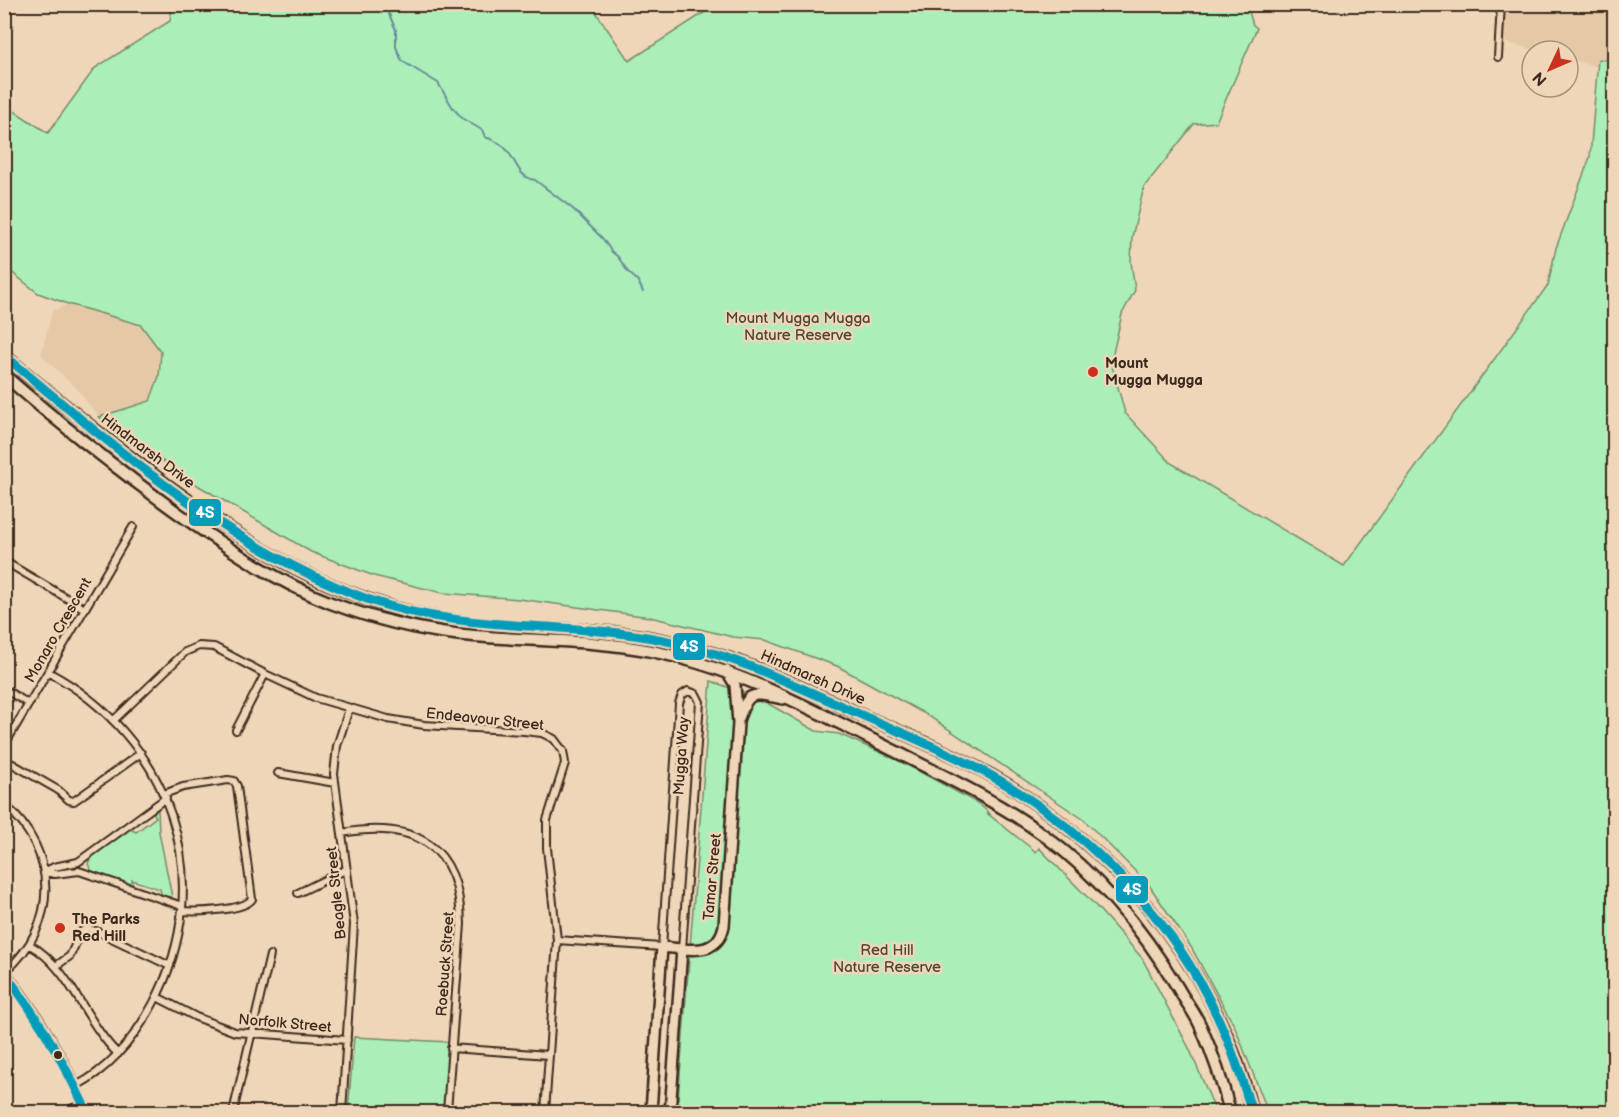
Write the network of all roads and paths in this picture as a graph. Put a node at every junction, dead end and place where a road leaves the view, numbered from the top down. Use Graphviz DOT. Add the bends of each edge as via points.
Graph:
graph roads {
  1 [pos="1501,4"];
  2 [pos="1498,57"];
  3 [pos="4,355"];
  4 [pos="4,375"];
  5 [pos="133,527"];
  6 [pos="4,561"];
  7 [pos="85,609"];
  8 [pos="726,670"];
  9 [pos="48,672"];
  10 [pos="265,674"];
  11 [pos="4,689"];
  12 [pos="796,701"];
  13 [pos="29,704"];
  14 [pos="349,709"];
  15 [pos="114,720"];
  16 [pos="738,723"];
  17 [pos="236,730"];
  18 [pos="4,746"];
  19 [pos="141,753"];
  20 [pos="4,759"];
  21 [pos="278,773"];
  22 [pos="334,783"];
  23 [pos="165,796"];
  24 [pos="4,804"];
  25 [pos="342,833"];
  26 [pos="347,868"];
  27 [pos="44,872"];
  28 [pos="298,893"];
  29 [pos="182,908"];
  30 [pos="557,940"];
  31 [pos="30,945"];
  32 [pos="663,947"];
  33 [pos="682,949"];
  34 [pos="270,955"];
  35 [pos="56,966"];
  36 [pos="170,966"];
  37 [pos="4,972"];
  38 [pos="157,997"];
  39 [pos="251,1034"];
  40 [pos="347,1040"];
  41 [pos="451,1048"];
  42 [pos="118,1053"];
  43 [pos="548,1055"];
  44 [pos="76,1086"];
  45 [pos="86,1108"];
  46 [pos="63,1113"];
  47 [pos="232,1113"];
  48 [pos="342,1113"];
  49 [pos="447,1113"];
  50 [pos="545,1113"];
  51 [pos="651,1113"];
  52 [pos="670,1113"];
  53 [pos="1230,1113"];
  54 [pos="1252,1113"];
  1 -- 2 [label="street"];
  3 -- 54 [label="main road, Hindmarsh Drive" via="104,438 195,505 268,555 325,583 428,616 488,625 609,631 717,653 783,679 1015,789 1084,840 1150,908 1177,945 1222,1023"];
  4 -- 8 [label="main road, Hindmarsh Drive" via="81,440 173,509 256,566 319,598 380,619 433,631 627,646"];
  5 -- 7 [label="street, Monaro Crescent"];
  6 -- 7 [label="street"];
  7 -- 9 [label="street, Monaro Crescent"];
  8 -- 12 [label="main road, Hindmarsh Drive"];
  8 -- 16 [label="main road, Tamar Street" via="735,685"];
  9 -- 13 [label="street, Monaro Crescent"];
  9 -- 15 [label="street" via="76,688"];
  10 -- 14 [label="street, Endeavour Street"];
  10 -- 15 [label="street, Endeavour Street" via="214,646 196,646"];
  10 -- 17 [label="street"];
  11 -- 13 [label="street"];
  12 -- 16 [label="main road, Tamar Street" via="753,695 744,703"];
  12 -- 53 [label="main road, Hindmarsh Drive" via="993,802 1075,861 1135,924 1161,960 1200,1025"];
  13 -- 18 [label="street, Monaro Crescent"];
  14 -- 22 [label="street, Beagle Street" via="336,754"];
  14 -- 30 [label="street, Endeavour Street" via="424,725 542,733 560,745 565,763 547,820 546,836"];
  15 -- 19 [label="street"];
  16 -- 33 [label="main road, Tamar Street" via="722,932 710,947"];
  19 -- 20 [label="street" via="71,801"];
  19 -- 23 [label="street"];
  21 -- 22 [label="street"];
  22 -- 25 [label="street, Beagle Street"];
  23 -- 27 [label="street" via="78,862"];
  23 -- 29 [label="street" via="180,850"];
  23 -- 29 [label="street" via="183,787 228,780 237,786 252,899 247,905 199,912"];
  24 -- 27 [label="street" via="31,835"];
  25 -- 26 [label="street, Beagle Street"];
  25 -- 41 [label="street, Roebuck Street" via="373,829 404,832 434,849 451,872 459,895 461,924"];
  26 -- 28 [label="street"];
  26 -- 40 [label="street, Beagle Street" via="354,924"];
  27 -- 29 [label="street" via="79,871"];
  27 -- 31 [label="street" via="44,906"];
  29 -- 36 [label="street"];
  30 -- 32 [label="street, Tamar Street"];
  30 -- 43 [label="street, Endeavour Street"];
  31 -- 35 [label="street"];
  31 -- 37 [label="street"];
  32 -- 33 [label="main road, Tamar Street"];
  32 -- 33 [label="street, Mugga Way" via="679,699 688,691 696,694 700,702"];
  32 -- 51 [label="main road, Mugga Way"];
  33 -- 52 [label="main road, Mugga Way"];
  34 -- 39 [label="street"];
  35 -- 36 [label="street" via="70,956 81,932 87,928"];
  35 -- 42 [label="street" via="104,1039"];
  36 -- 38 [label="street"];
  37 -- 44 [label="street" via="53,1041"];
  38 -- 39 [label="street, Norfolk Street" via="216,1025"];
  38 -- 42 [label="street"];
  39 -- 40 [label="street, Norfolk Street"];
  39 -- 47 [label="street"];
  40 -- 48 [label="street, Beagle Street"];
  41 -- 43 [label="street"];
  41 -- 49 [label="street, Roebuck Street"];
  42 -- 44 [label="street"];
  43 -- 50 [label="street, Endeavour Street"];
  44 -- 45 [label="street"];
  45 -- 46 [label="street"];
}
